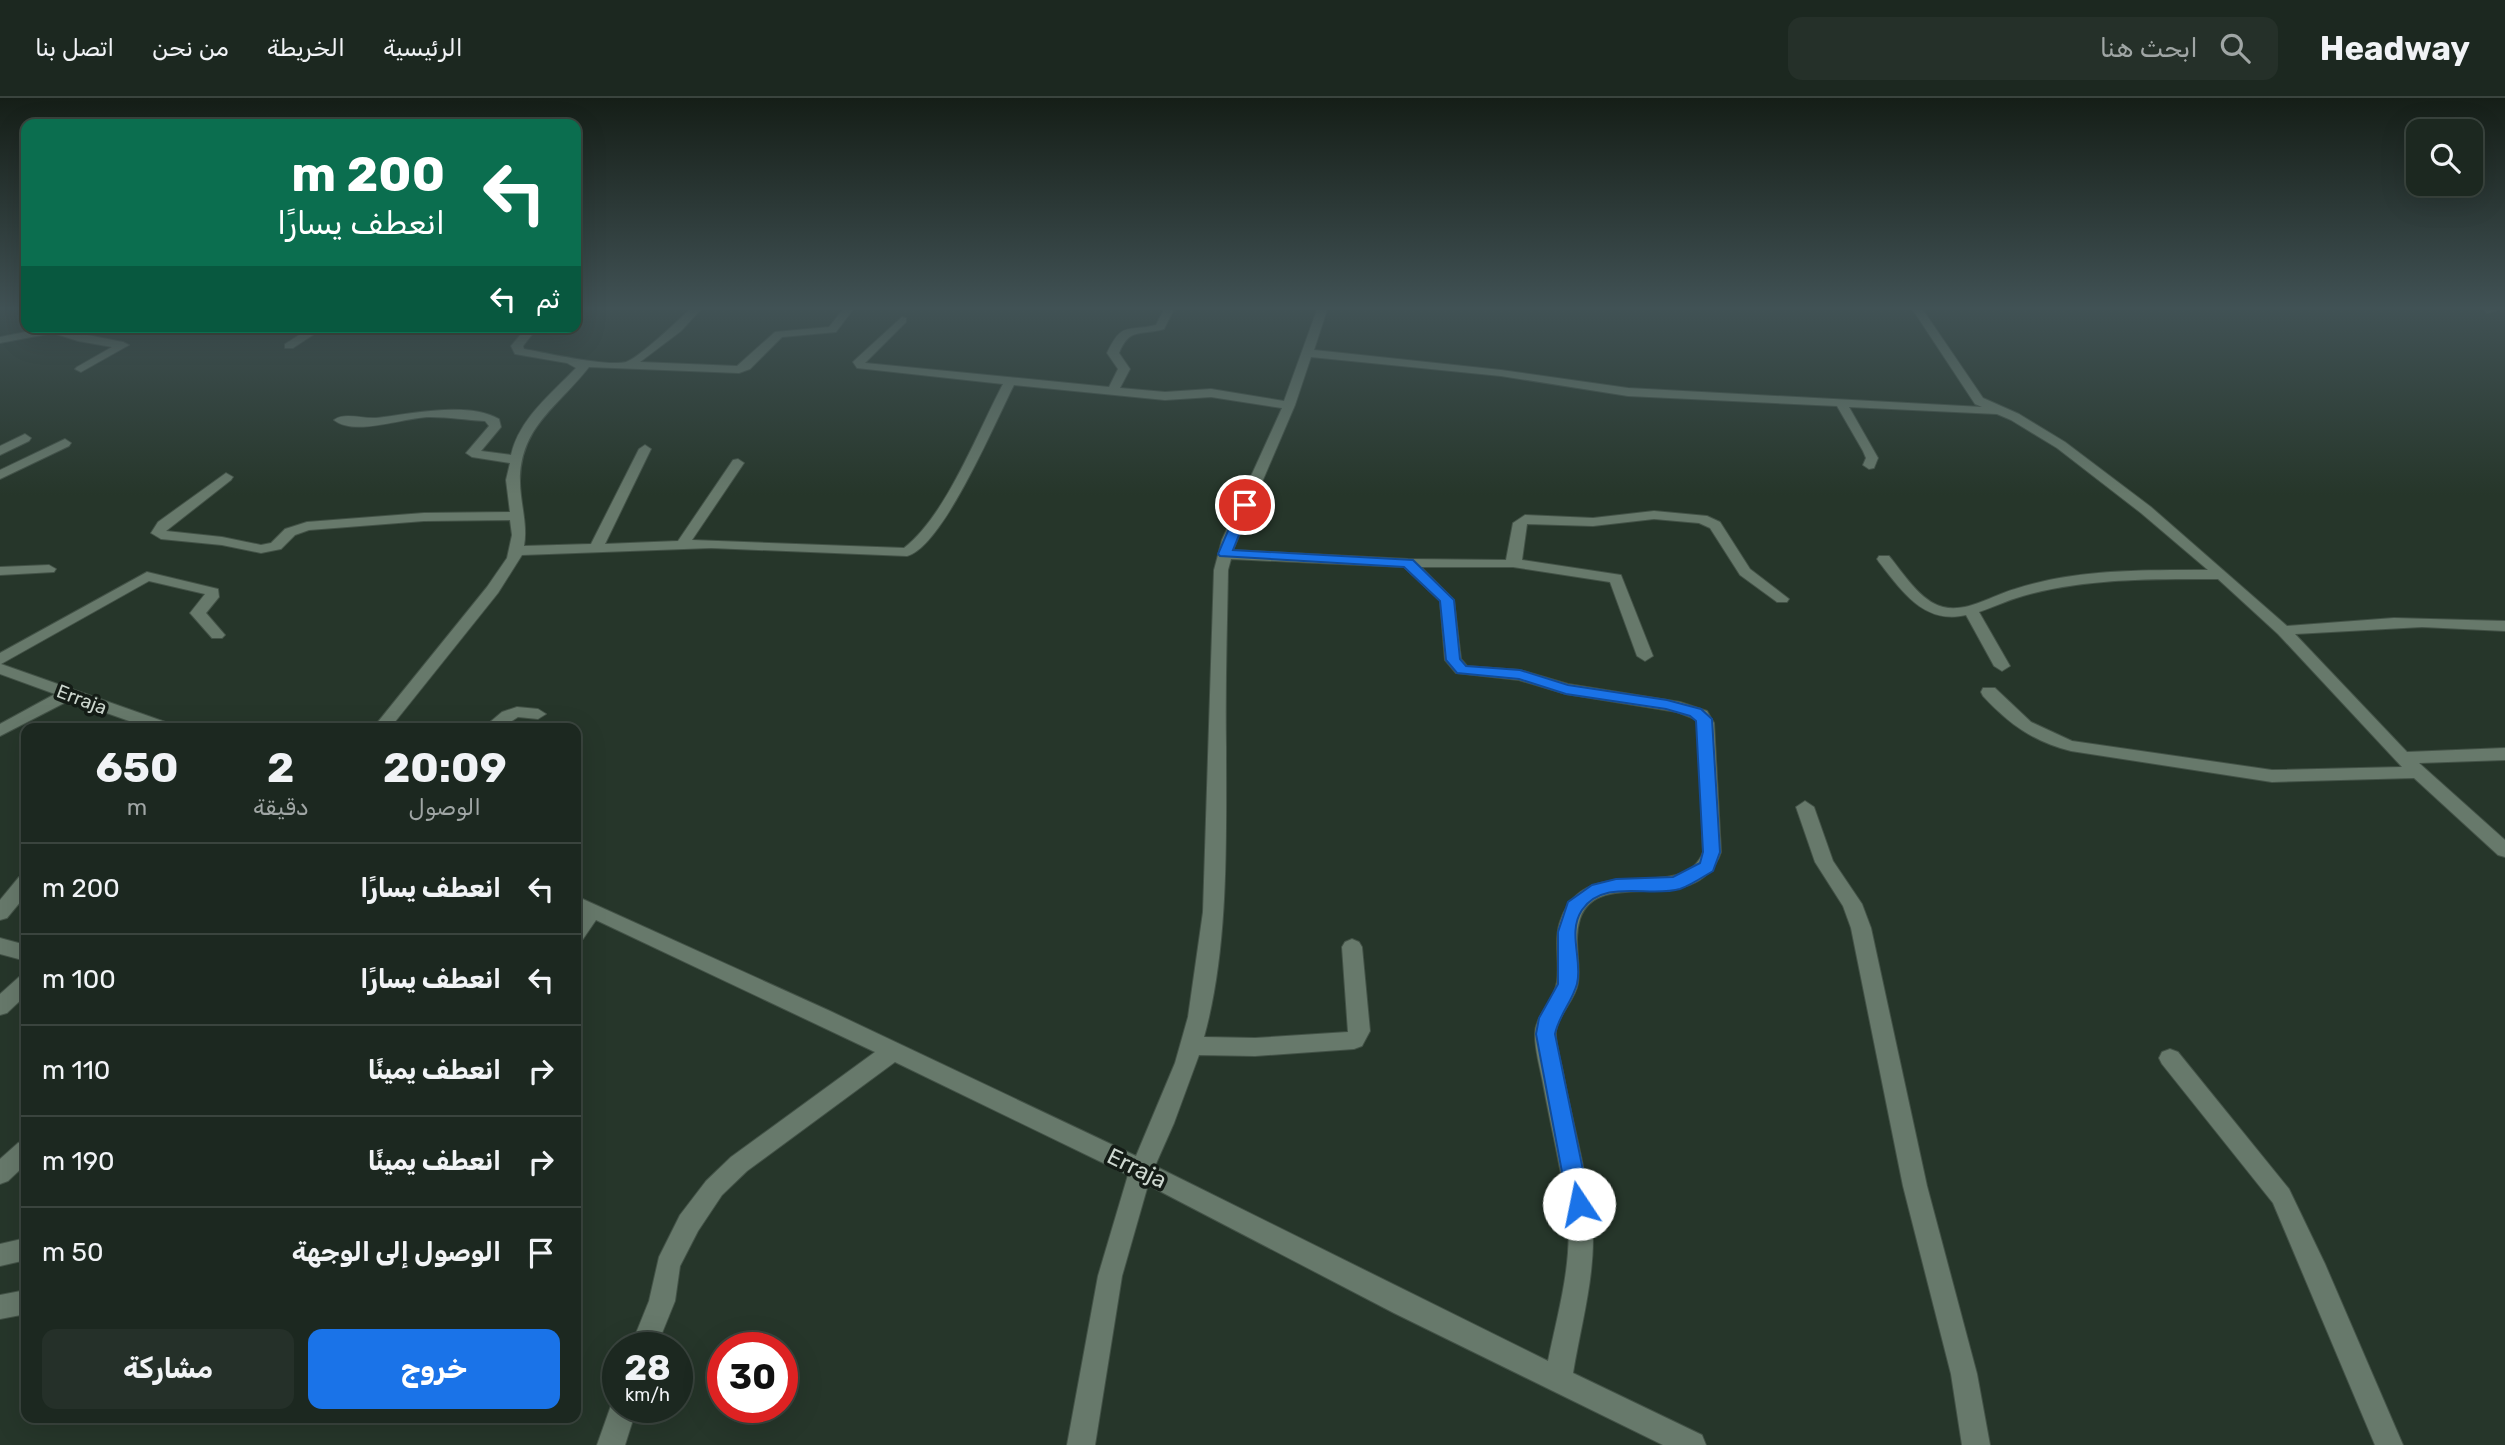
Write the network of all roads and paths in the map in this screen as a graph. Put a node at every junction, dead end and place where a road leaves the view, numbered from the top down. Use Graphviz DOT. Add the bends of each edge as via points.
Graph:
graph roads {
  1 [pos="582,370"];
  2 [pos="899,370"];
  3 [pos="1124,370"];
  4 [pos="1300,370"];
  5 [pos="1464,370"];
  6 [pos="1958,370"];
  7 [pos="1010,381"];
  8 [pos="1113,390"];
  9 [pos="1840,402"];
  10 [pos="1289,405"];
  11 [pos="2000,412"];
  12 [pos="340,420"];
  13 [pos="25,438"];
  14 [pos="65,443"];
  15 [pos="645,449"];
  16 [pos="0,451"];
  17 [pos="516,460"];
  18 [pos="738,463"];
  19 [pos="1868,465"];
  20 [pos="0,475"];
  21 [pos="226,477"];
  22 [pos="517,516"];
  23 [pos="684,544"];
  24 [pos="596,548"];
  25 [pos="516,551"];
  26 [pos="1225,554"];
  27 [pos="1884,559"];
  28 [pos="1408,563"];
  29 [pos="1513,563"];
  30 [pos="49,569"];
  31 [pos="0,571"];
  32 [pos="2222,575"];
  33 [pos="1782,599"];
  34 [pos="1970,609"];
  35 [pos="2505,626"];
  36 [pos="2283,631"];
  37 [pos="217,635"];
  38 [pos="1645,656"];
  39 [pos="0,660"];
  40 [pos="2002,666"];
  41 [pos="0,669"];
  42 [pos="1989,692"];
  43 [pos="68,694"];
  44 [pos="538,714"];
  45 [pos="151,723"];
  46 [pos="385,723"];
  47 [pos="499,723"];
  48 [pos="0,731"];
  49 [pos="2505,754"];
  50 [pos="2403,758"];
  51 [pos="2419,772"];
  52 [pos="1805,807"];
  53 [pos="2505,850"];
  54 [pos="21,888"];
  55 [pos="584,907"];
  56 [pos="0,913"];
  57 [pos="0,946"];
  58 [pos="1352,947"];
  59 [pos="21,952"];
  60 [pos="21,988"];
  61 [pos="0,1007"];
  62 [pos="1191,1046"];
  63 [pos="893,1051"];
  64 [pos="2170,1058"];
  65 [pos="1141,1170"];
  66 [pos="21,1250"];
  67 [pos="0,1255"];
  68 [pos="21,1303"];
  69 [pos="0,1307"];
  70 [pos="649,1332"];
  71 [pos="1558,1380"];
  72 [pos="619,1423"];
  73 [pos="611,1445"];
  74 [pos="1081,1445"];
  75 [pos="1692,1445"];
  76 [pos="1976,1445"];
  77 [pos="2389,1445"];
  1 -- 17 [label="street" via="526,430"];
  2 -- 7 [label="street"];
  3 -- 8 [label="street"];
  4 -- 10 [label="street"];
  5 -- 9 [label="street" via="1628,392"];
  6 -- 11 [label="street" via="1979,401"];
  7 -- 8 [label="street"];
  7 -- 23 [label="street" via="963,477 912,550"];
  8 -- 10 [label="street" via="1172,396 1211,393"];
  9 -- 11 [label="street"];
  9 -- 19 [label="street" via="1869,451"];
  10 -- 26 [label="street"];
  11 -- 32 [label="street" via="2061,445"];
  12 -- 17 [label="street" via="373,422 428,413 488,418 495,427 472,453"];
  13 -- 16 [label="street"];
  14 -- 20 [label="street"];
  15 -- 24 [label="street"];
  17 -- 22 [label="street"];
  18 -- 23 [label="street"];
  21 -- 22 [label="street" via="158,533 261,550 307,526"];
  22 -- 25 [label="street"];
  23 -- 24 [label="street"];
  24 -- 25 [label="street"];
  25 -- 46 [label="street" via="493,590"];
  26 -- 28 [label="street"];
  26 -- 62 [label="street" via="1219,597 1213,912"];
  27 -- 34 [label="street" via="1929,608 1940,612"];
  28 -- 29 [label="street"];
  28 -- 71 [label="street" via="1447,600 1453,660 1462,670 1520,675 1566,689 1680,707 1701,715 1706,723 1712,852 1707,866 1676,884 1616,885 1592,892 1574,906 1567,932 1568,984 1548,1018 1545,1034 1580,1221 1577,1279"];
  29 -- 33 [label="street" via="1520,523 1525,519 1692,518 1715,525 1740,566"];
  29 -- 38 [label="street" via="1616,578"];
  30 -- 31 [label="street"];
  32 -- 34 [label="street" via="2136,575 2046,585"];
  32 -- 36 [label="street"];
  34 -- 40 [label="street"];
  35 -- 36 [label="street" via="2450,621"];
  36 -- 50 [label="street"];
  37 -- 39 [label="street" via="198,613 213,592 147,576"];
  41 -- 43 [label="street, Erraja"];
  42 -- 51 [label="street" via="2025,728 2071,746 2272,776"];
  43 -- 45 [label="street, Erraja"];
  43 -- 48 [label="street"];
  44 -- 47 [label="street" via="522,710"];
  49 -- 50 [label="street"];
  50 -- 51 [label="street"];
  51 -- 53 [label="street"];
  52 -- 76 [label="street" via="1824,862 1852,904 1861,928 1915,1186 1964,1374"];
  54 -- 56 [label="street"];
  55 -- 63 [label="street, Erraja"];
  57 -- 59 [label="street"];
  58 -- 62 [label="street" via="1359,1031 1354,1040"];
  60 -- 61 [label="street"];
  62 -- 65 [label="street"];
  63 -- 65 [label="street, Erraja"];
  63 -- 70 [label="street" via="739,1164 714,1188 689,1223 668,1265 662,1301"];
  64 -- 77 [label="street" via="2281,1196"];
  65 -- 71 [label="street, Erraja"];
  65 -- 74 [label="street" via="1110,1276"];
  66 -- 67 [label="street"];
  68 -- 69 [label="street"];
  71 -- 75 [label="street, Erraja"];
  72 -- 73 [label="street"];
}
